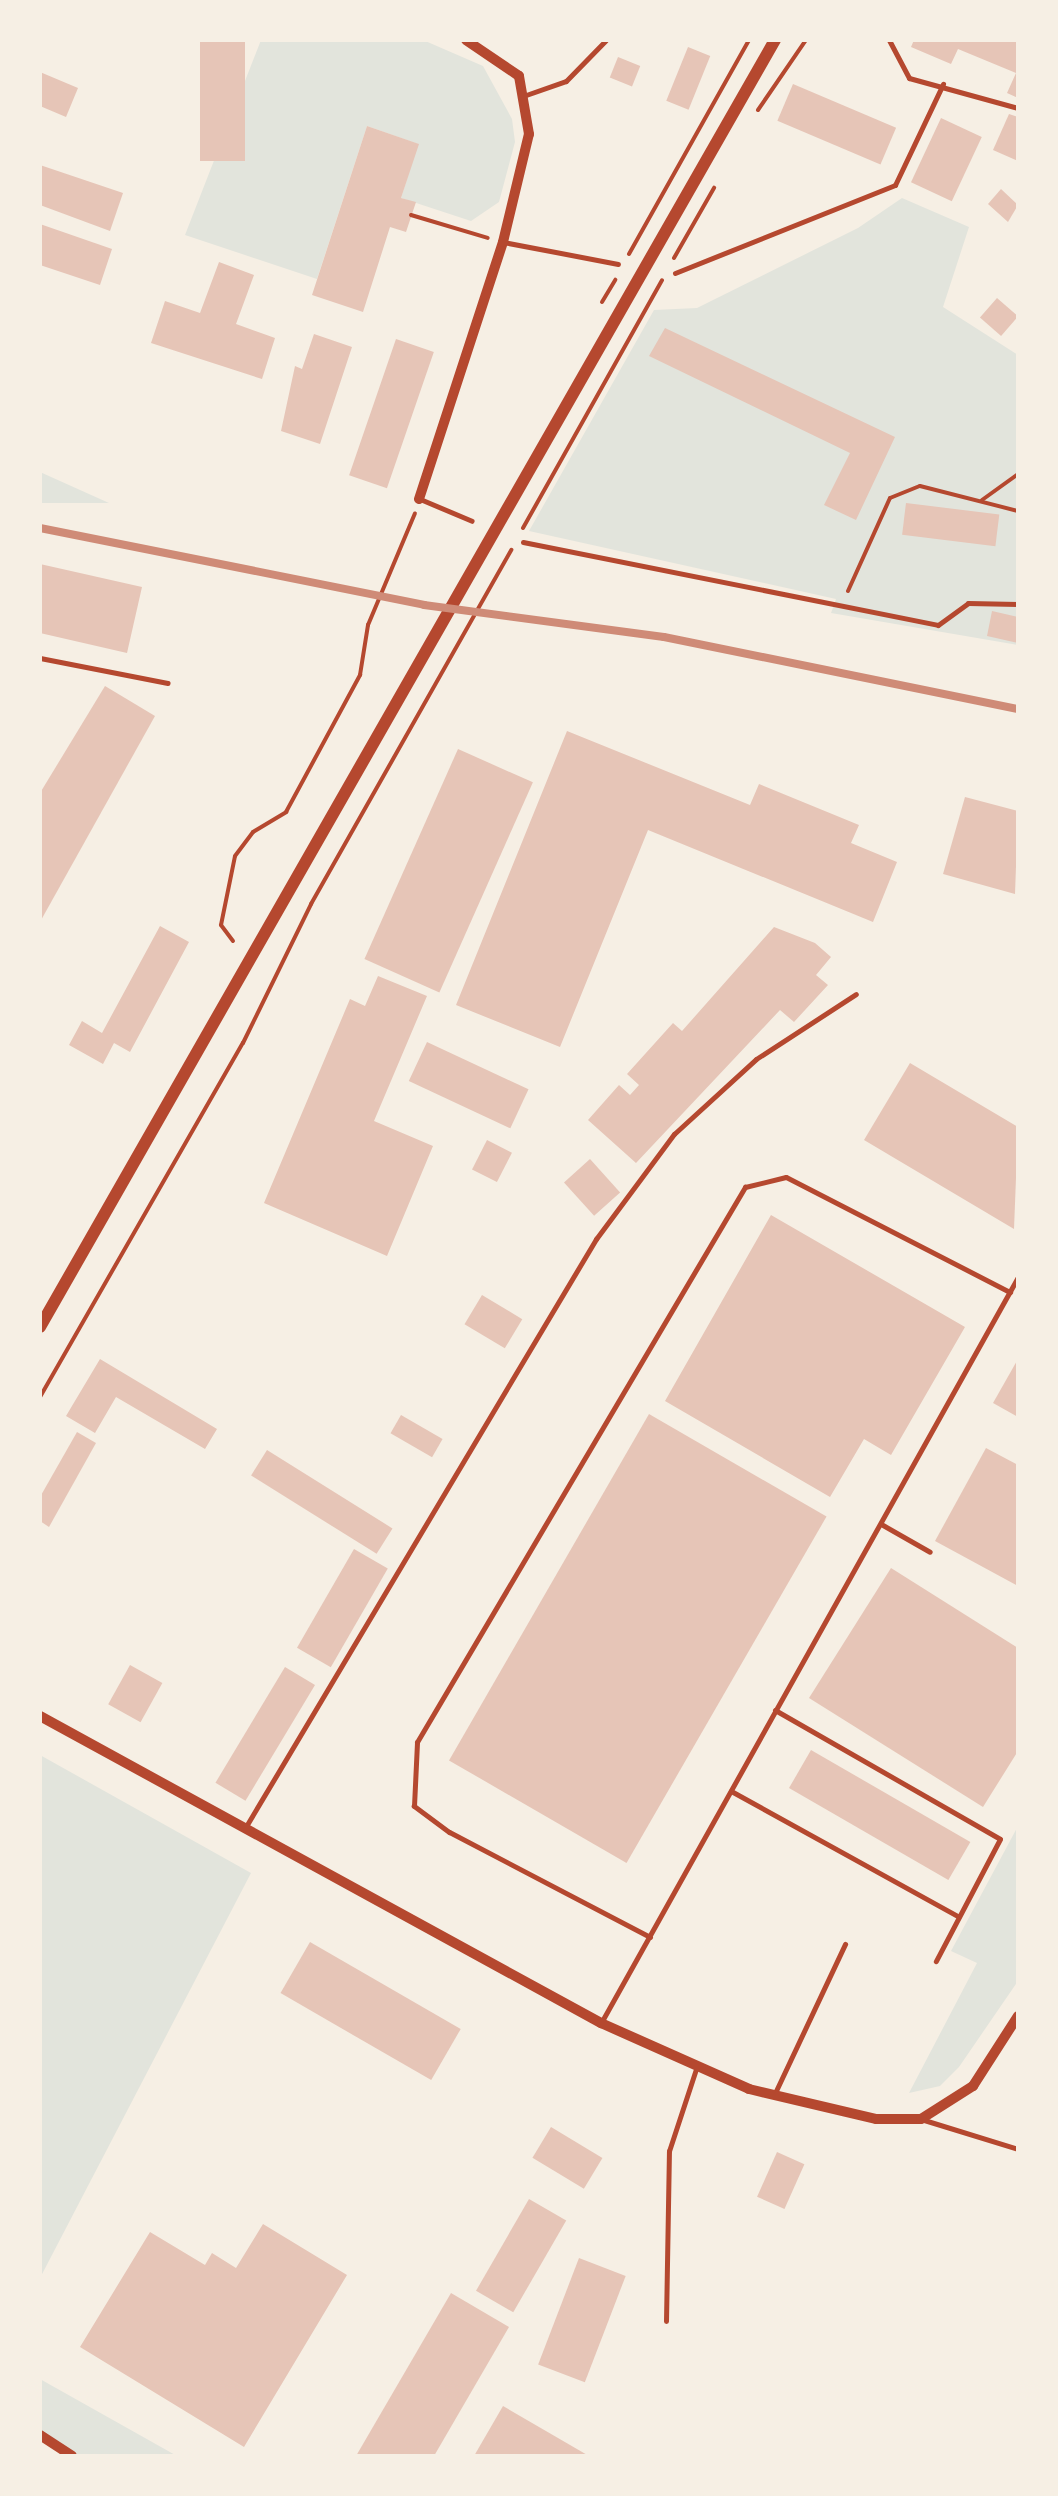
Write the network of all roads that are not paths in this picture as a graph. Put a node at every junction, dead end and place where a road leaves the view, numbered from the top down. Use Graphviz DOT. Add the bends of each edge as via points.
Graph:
graph roads {
  1 [pos="466,40"];
  2 [pos="606,40"];
  3 [pos="775,40"];
  4 [pos="888,40"];
  5 [pos="943,84"];
  6 [pos="526,95"];
  7 [pos="1018,108"];
  8 [pos="504,242"];
  9 [pos="618,264"];
  10 [pos="675,273"];
  11 [pos="419,499"];
  12 [pos="472,521"];
  13 [pos="522,542"];
  14 [pos="1018,604"];
  15 [pos="40,658"];
  16 [pos="168,683"];
  17 [pos="856,994"];
  18 [pos="1018,1277"];
  19 [pos="1010,1292"];
  20 [pos="40,1326"];
  21 [pos="881,1524"];
  22 [pos="930,1552"];
  23 [pos="776,1710"];
  24 [pos="40,1716"];
  25 [pos="731,1791"];
  26 [pos="244,1830"];
  27 [pos="959,1917"];
  28 [pos="650,1937"];
  29 [pos="845,1944"];
  30 [pos="936,1960"];
  31 [pos="1018,2016"];
  32 [pos="600,2023"];
  33 [pos="696,2066"];
  34 [pos="774,2095"];
  35 [pos="921,2119"];
  36 [pos="1018,2149"];
  37 [pos="666,2321"];
  38 [pos="40,2436"];
  39 [pos="72,2456"];
  1 -- 6 [label="street" via="505,61"];
  2 -- 6 [label="lane" via="566,81"];
  3 -- 20 [label="street"];
  4 -- 5 [label="lane" via="909,78"];
  5 -- 7 [label="lane"];
  5 -- 10 [label="lane" via="895,185"];
  6 -- 8 [label="street" via="527,157"];
  8 -- 9 [label="lane"];
  8 -- 11 [label="street"];
  11 -- 12 [label="lane"];
  13 -- 14 [label="lane" via="938,625 968,604"];
  15 -- 16 [label="lane"];
  17 -- 26 [label="lane" via="756,1059 674,1134 596,1239"];
  18 -- 19 [label="lane"];
  19 -- 21 [label="lane"];
  19 -- 28 [label="lane" via="786,1177 746,1187 417,1742 414,1806 450,1832"];
  21 -- 22 [label="lane"];
  21 -- 23 [label="lane"];
  23 -- 25 [label="lane"];
  23 -- 27 [label="lane" via="1000,1839"];
  24 -- 26 [label="street"];
  25 -- 27 [label="lane"];
  25 -- 28 [label="lane"];
  26 -- 32 [label="street"];
  27 -- 30 [label="lane"];
  28 -- 32 [label="lane"];
  29 -- 34 [label="lane"];
  31 -- 35 [label="street" via="973,2086"];
  32 -- 33 [label="street"];
  33 -- 34 [label="street"];
  33 -- 37 [label="lane" via="669,2151"];
  34 -- 35 [label="street" via="876,2119"];
  35 -- 36 [label="lane"];
  38 -- 39 [label="street"];
}
